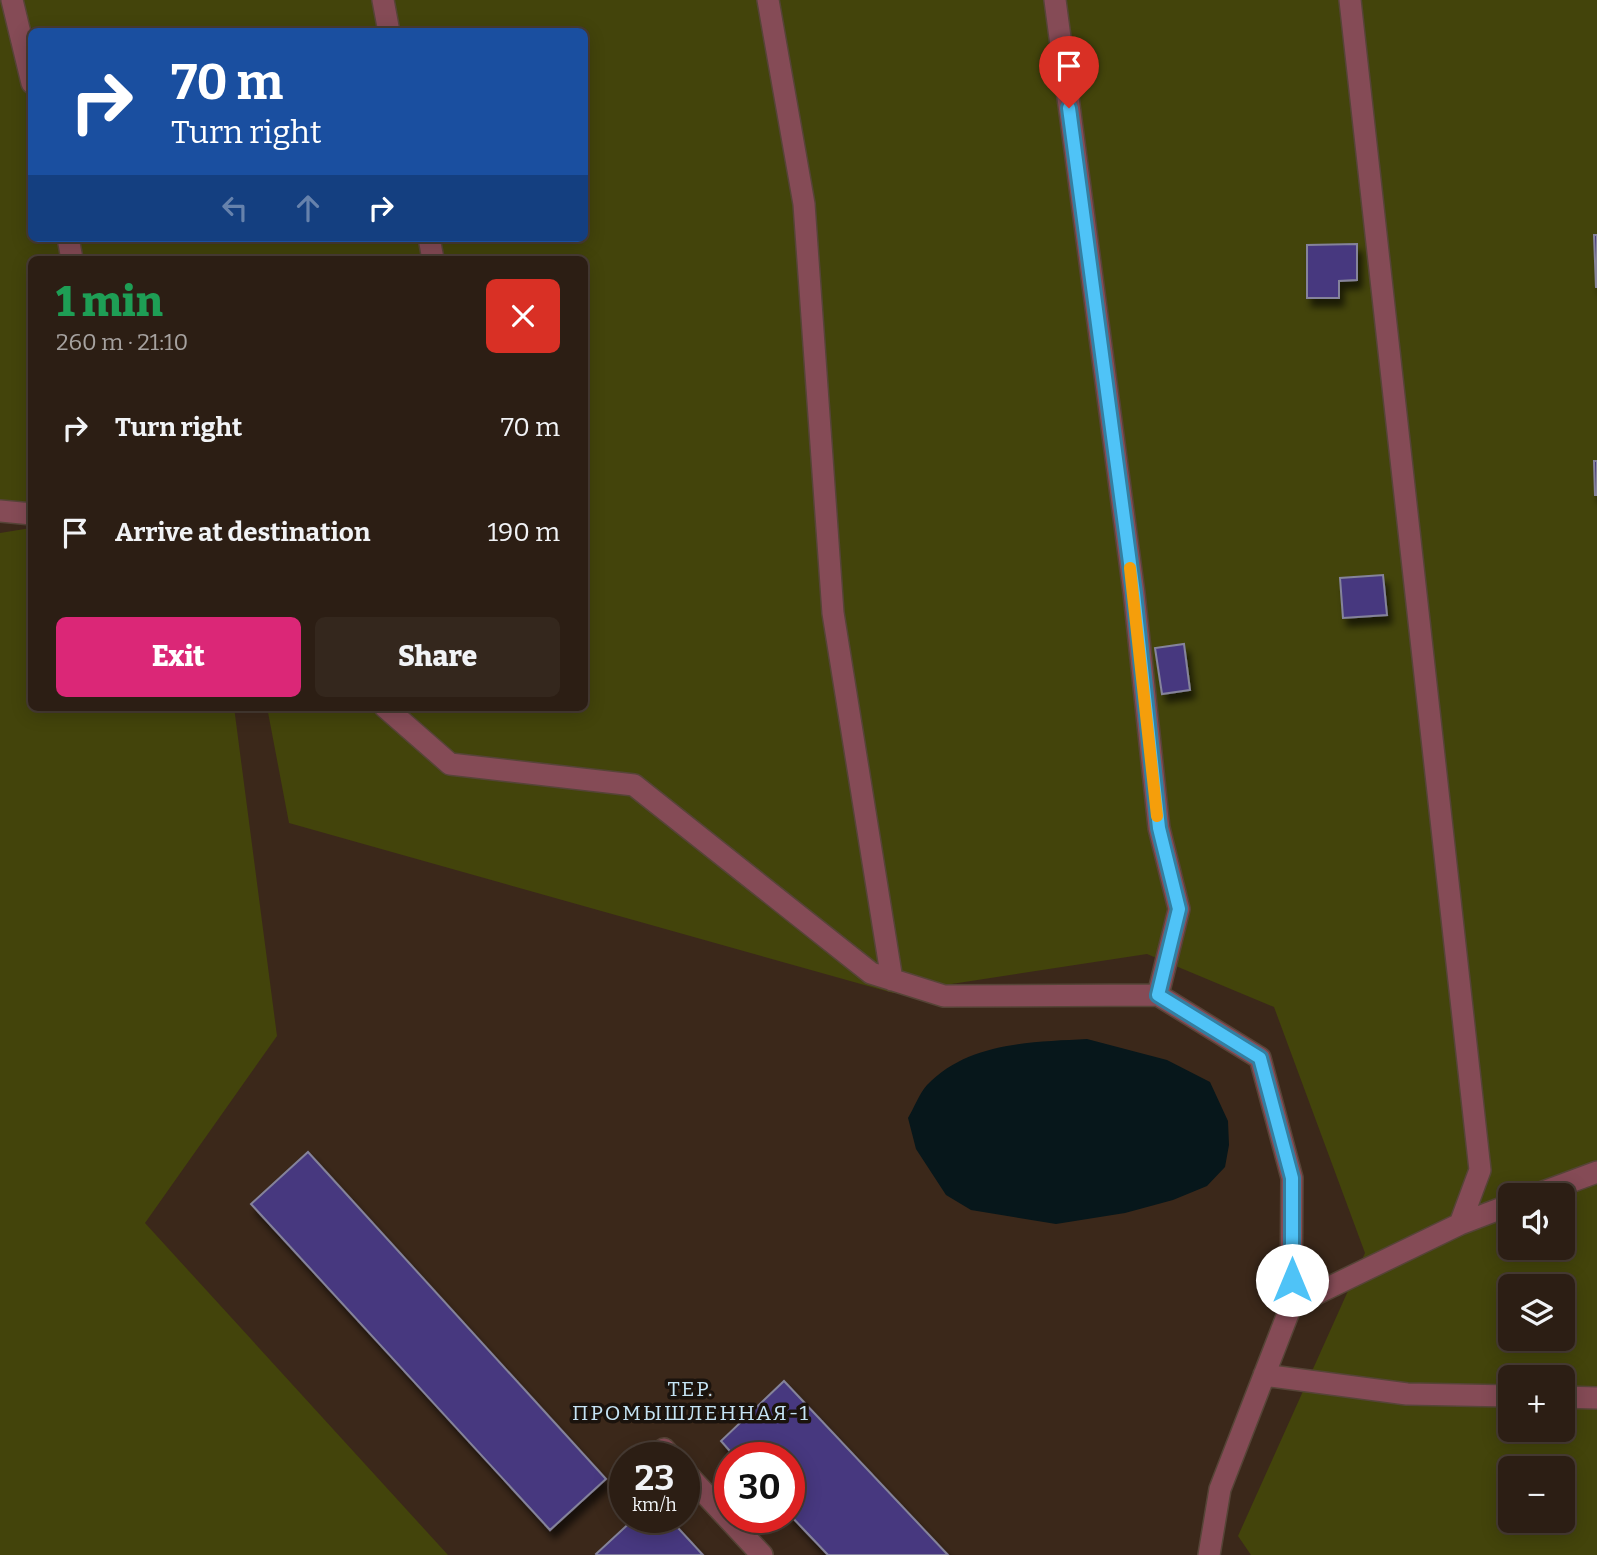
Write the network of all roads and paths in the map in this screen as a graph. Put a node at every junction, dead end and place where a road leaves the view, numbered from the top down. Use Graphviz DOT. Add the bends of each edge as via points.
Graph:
graph roads {
  1 [pos="12,0"];
  2 [pos="383,0"];
  3 [pos="768,0"];
  4 [pos="1055,0"];
  5 [pos="1350,0"];
  6 [pos="388,28"];
  7 [pos="28,66"];
  8 [pos="0,512"];
  9 [pos="28,514"];
  10 [pos="390,711"];
  11 [pos="892,980"];
  12 [pos="1158,995"];
  13 [pos="1597,1172"];
  14 [pos="1567,1183"];
  15 [pos="1498,1210"];
  16 [pos="1460,1224"];
  17 [pos="1291,1306"];
  18 [pos="1264,1375"];
  19 [pos="1498,1396"];
  20 [pos="1575,1397"];
  21 [pos="1597,1398"];
  22 [pos="700,1488"];
  23 [pos="762,1555"];
  24 [pos="1209,1555"];
  1 -- 7 [label="street"];
  2 -- 6 [label="street"];
  3 -- 11 [label="street" via="804,204 833,613"];
  4 -- 12 [label="street" via="1134,593 1159,828 1179,909"];
  5 -- 16 [label="street" via="1480,1170"];
  8 -- 9 [label="street"];
  10 -- 11 [label="street" via="450,764 634,785 871,974"];
  11 -- 12 [label="street" via="944,996"];
  12 -- 17 [label="street" via="1260,1058 1292,1178"];
  13 -- 14 [label="street"];
  15 -- 16 [label="street"];
  16 -- 17 [label="street"];
  17 -- 18 [label="street"];
  18 -- 19 [label="street" via="1407,1394"];
  18 -- 24 [label="street" via="1220,1489"];
  20 -- 21 [label="street"];
  22 -- 23 [label="street"];
}
